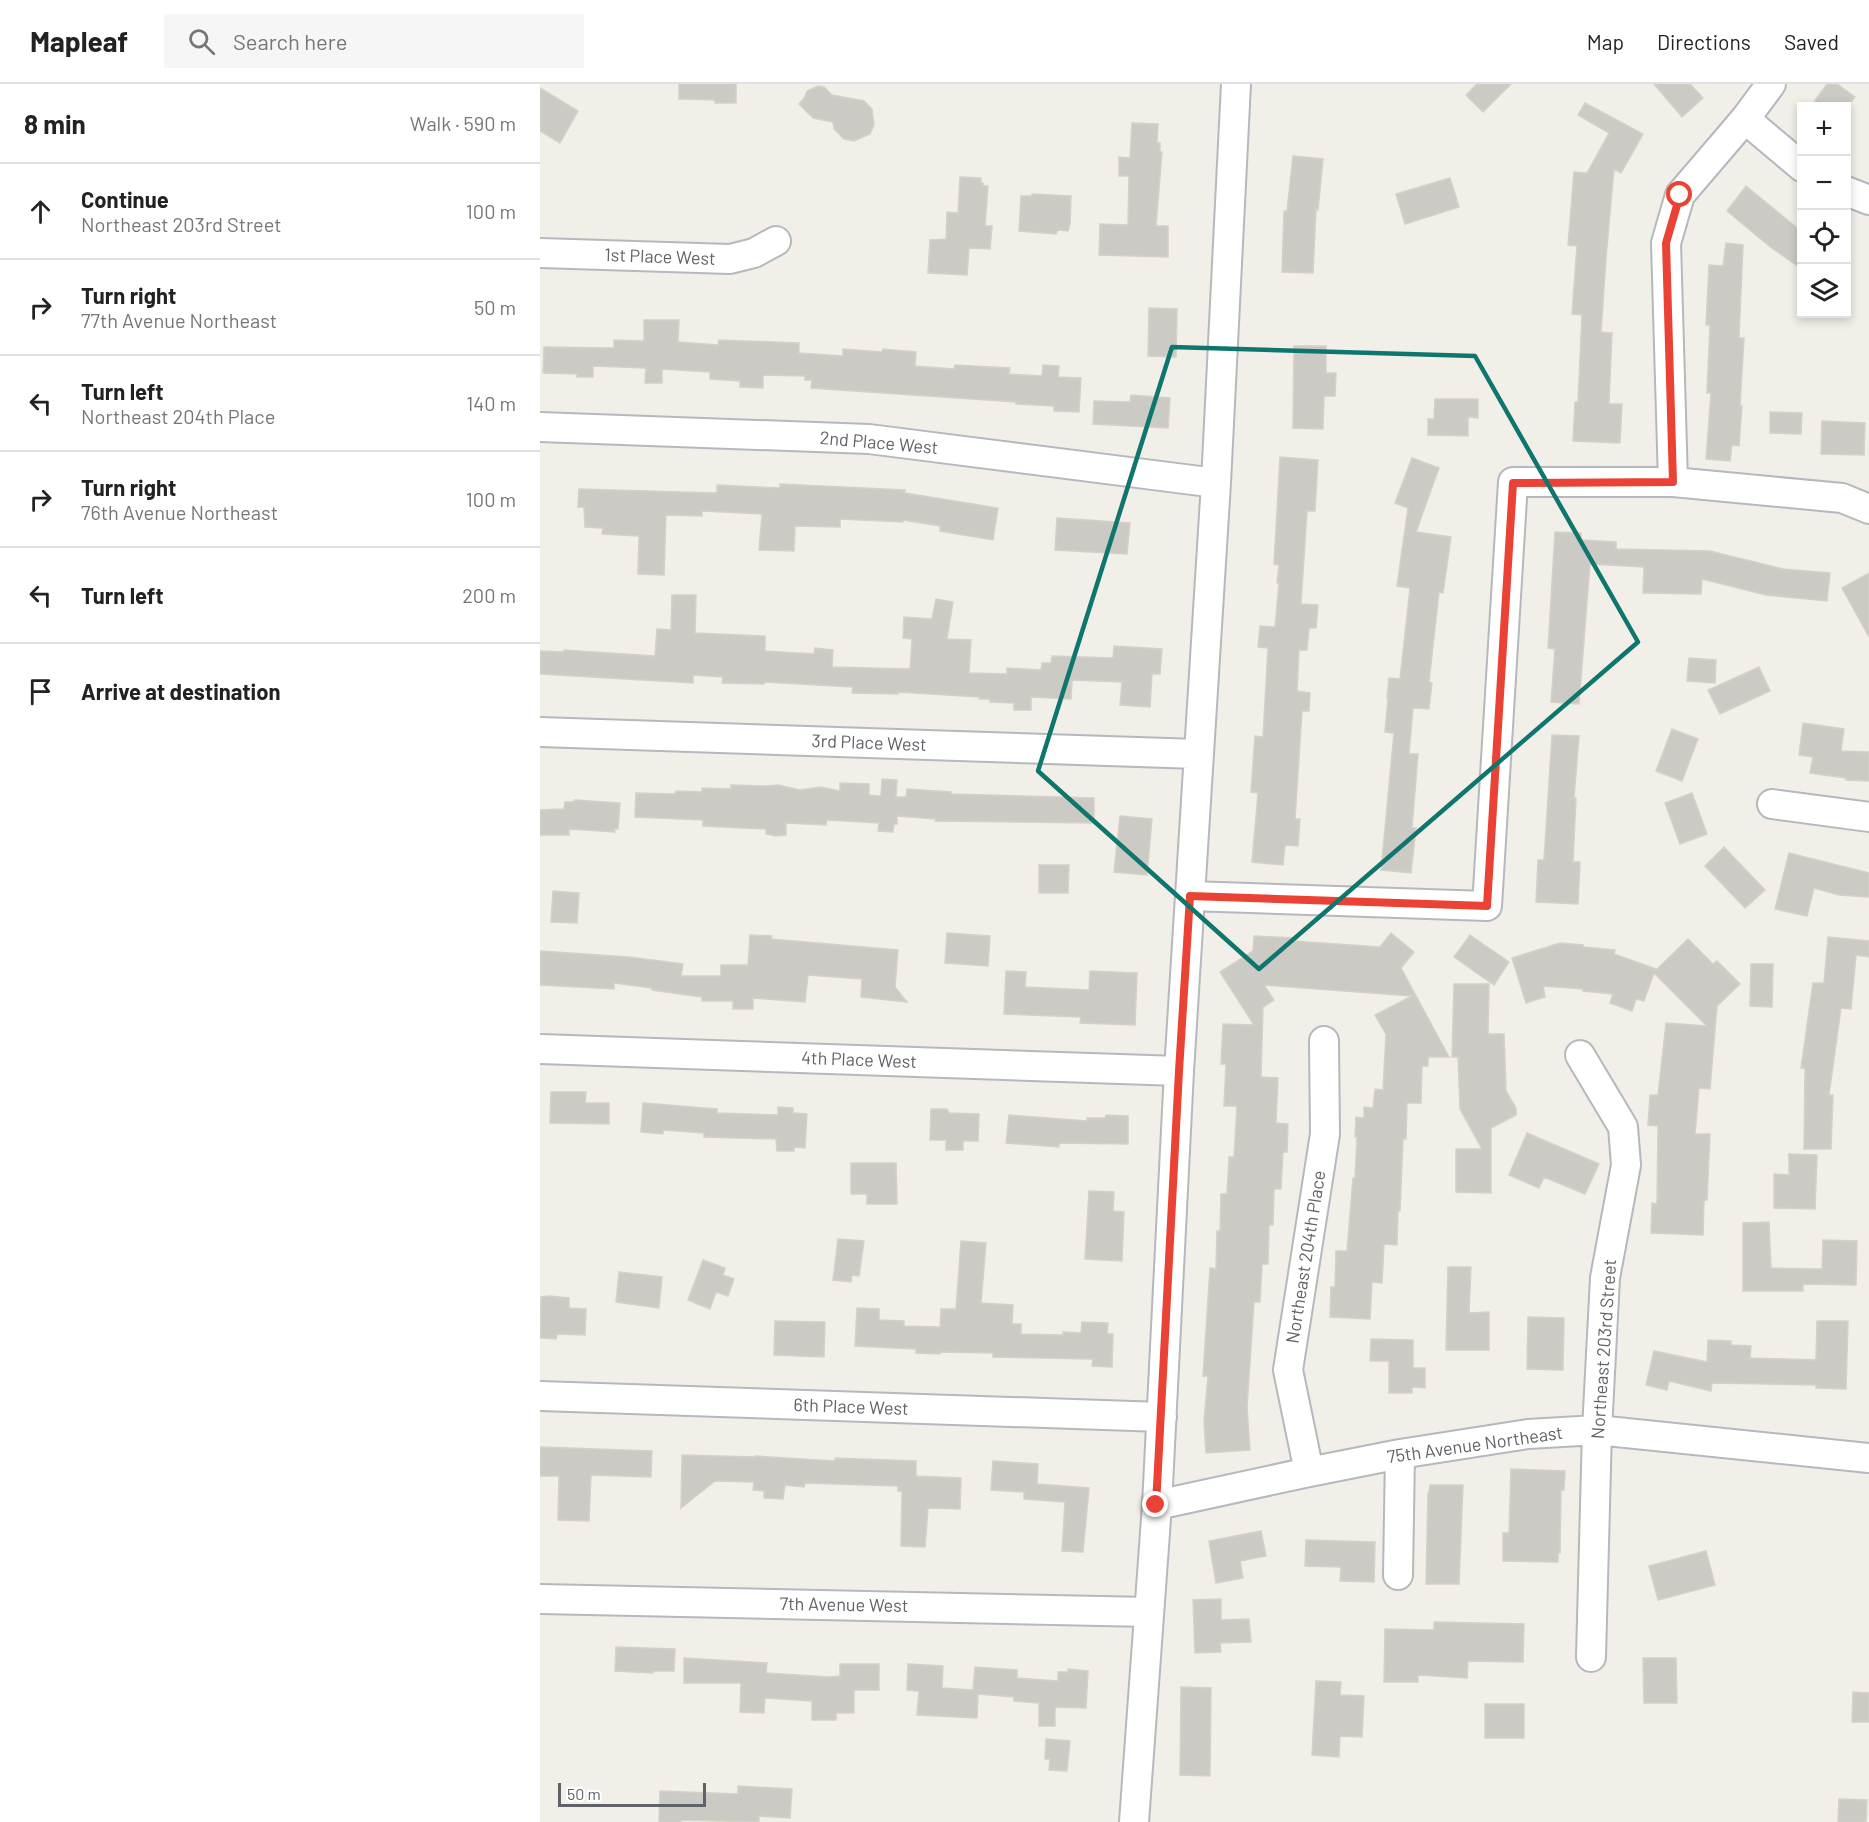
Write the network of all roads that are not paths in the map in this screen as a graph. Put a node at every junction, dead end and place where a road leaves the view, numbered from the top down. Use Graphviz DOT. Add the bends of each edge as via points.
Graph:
graph roads {
  1 [pos="1236,84"];
  2 [pos="1771,84"];
  3 [pos="1745,119"];
  4 [pos="1797,163"];
  5 [pos="1851,193"];
  6 [pos="1869,200"];
  7 [pos="776,241"];
  8 [pos="540,253"];
  9 [pos="540,427"];
  10 [pos="1673,482"];
  11 [pos="1216,483"];
  12 [pos="1869,509"];
  13 [pos="540,732"];
  14 [pos="1198,754"];
  15 [pos="1772,804"];
  16 [pos="1869,817"];
  17 [pos="1190,896"];
  18 [pos="1324,1041"];
  19 [pos="540,1048"];
  20 [pos="1580,1055"];
  21 [pos="1179,1071"];
  22 [pos="540,1396"];
  23 [pos="1162,1417"];
  24 [pos="1597,1430"];
  25 [pos="1400,1454"];
  26 [pos="1869,1458"];
  27 [pos="1309,1472"];
  28 [pos="1156,1505"];
  29 [pos="1398,1575"];
  30 [pos="540,1599"];
  31 [pos="1149,1612"];
  32 [pos="1591,1657"];
  33 [pos="1134,1822"];
  1 -- 11 [label="street"];
  2 -- 3 [label="street"];
  3 -- 4 [label="street"];
  3 -- 10 [label="street" via="1680,195 1666,243"];
  5 -- 6 [label="street"];
  7 -- 8 [label="street, 1st Place West" via="754,253 730,259"];
  9 -- 11 [label="street, 2nd Place West" via="868,439"];
  10 -- 12 [label="street" via="1842,498"];
  10 -- 17 [label="street" via="1513,483 1487,906"];
  11 -- 14 [label="street"];
  13 -- 14 [label="street, 3rd Place West"];
  14 -- 17 [label="street"];
  15 -- 16 [label="street"];
  17 -- 21 [label="street"];
  18 -- 27 [label="street, Northeast 204th Place" via="1325,1134 1288,1370"];
  19 -- 21 [label="street, 4th Place West"];
  20 -- 24 [label="street, Northeast 203rd Street" via="1623,1127 1626,1165 1605,1278"];
  21 -- 23 [label="street"];
  22 -- 23 [label="street, 6th Place West"];
  23 -- 28 [label="street"];
  24 -- 25 [label="street, 75th Avenue Northeast" via="1528,1434"];
  24 -- 26 [label="street, 75th Avenue Northeast"];
  24 -- 32 [label="street, Northeast 203rd Street"];
  25 -- 27 [label="street, 75th Avenue Northeast"];
  25 -- 29 [label="street"];
  27 -- 28 [label="street, 75th Avenue Northeast"];
  28 -- 31 [label="street"];
  30 -- 31 [label="street, 7th Avenue West"];
  31 -- 33 [label="street"];
}
